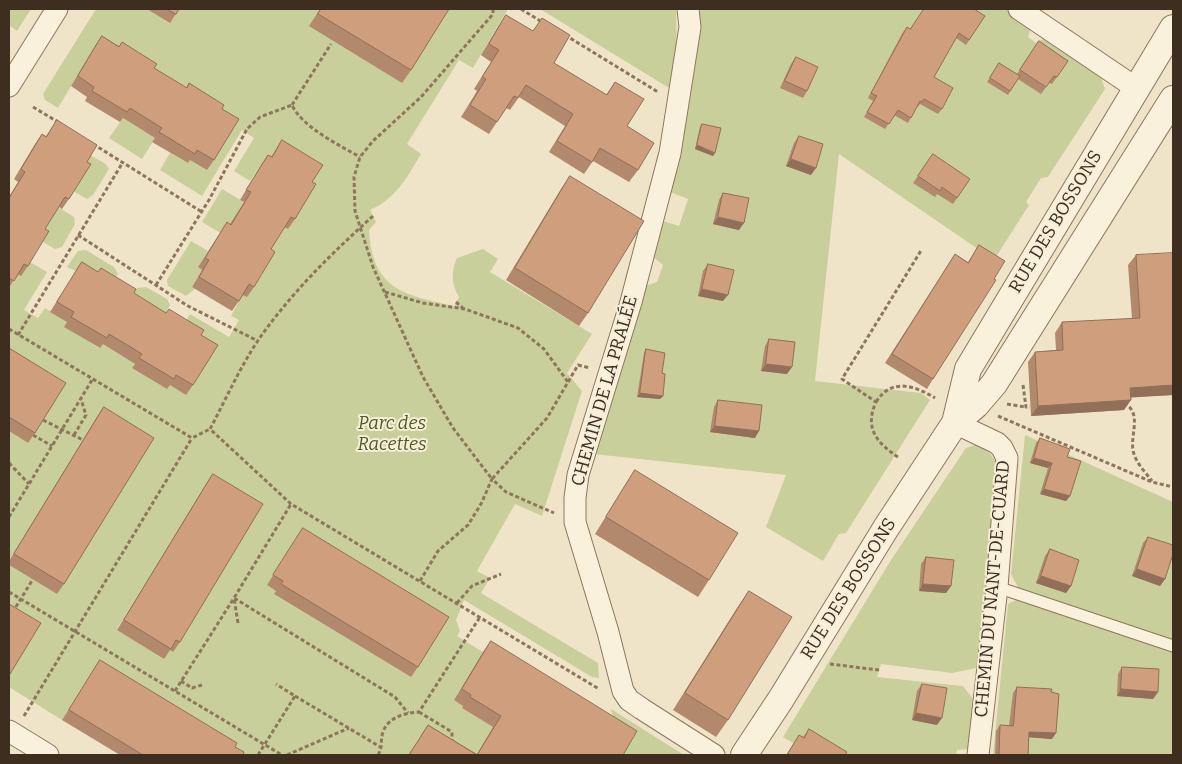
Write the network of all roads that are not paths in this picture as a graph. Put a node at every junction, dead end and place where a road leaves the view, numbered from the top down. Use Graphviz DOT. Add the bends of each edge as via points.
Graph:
graph roads {
  1 [pos="56,9"];
  2 [pos="688,9"];
  3 [pos="1019,9"];
  4 [pos="1173,28"];
  5 [pos="17,55"];
  6 [pos="9,86"];
  7 [pos="1136,88"];
  8 [pos="1173,99"];
  9 [pos="983,343"];
  10 [pos="1016,369"];
  11 [pos="955,423"];
  12 [pos="997,587"];
  13 [pos="1173,646"];
  14 [pos="9,731"];
  15 [pos="48,755"];
  16 [pos="714,755"];
  17 [pos="744,755"];
  18 [pos="978,755"];
  1 -- 5 [label="street"];
  2 -- 16 [label="street, CHEMIN DE LA PRALÉE" via="690,27 670,153 632,302 578,475 574,498 575,522 623,691 629,700"];
  3 -- 7 [label="street"];
  4 -- 7 [label="street, RUE DES BOSSONS"];
  5 -- 6 [label="street"];
  7 -- 9 [label="street, RUE DES BOSSONS"];
  8 -- 10 [label="street, RUE DES BOSSONS"];
  9 -- 10 [label="street"];
  9 -- 11 [label="street, RUE DES BOSSONS" via="968,369"];
  10 -- 11 [label="street, RUE DES BOSSONS" via="994,384"];
  11 -- 12 [label="street, CHEMIN DU NANT-DE-CUARD" via="997,443 1007,458"];
  11 -- 17 [label="street, RUE DES BOSSONS"];
  12 -- 13 [label="lane"];
  12 -- 18 [label="street, CHEMIN DU NANT-DE-CUARD"];
  14 -- 15 [label="street"];
}
